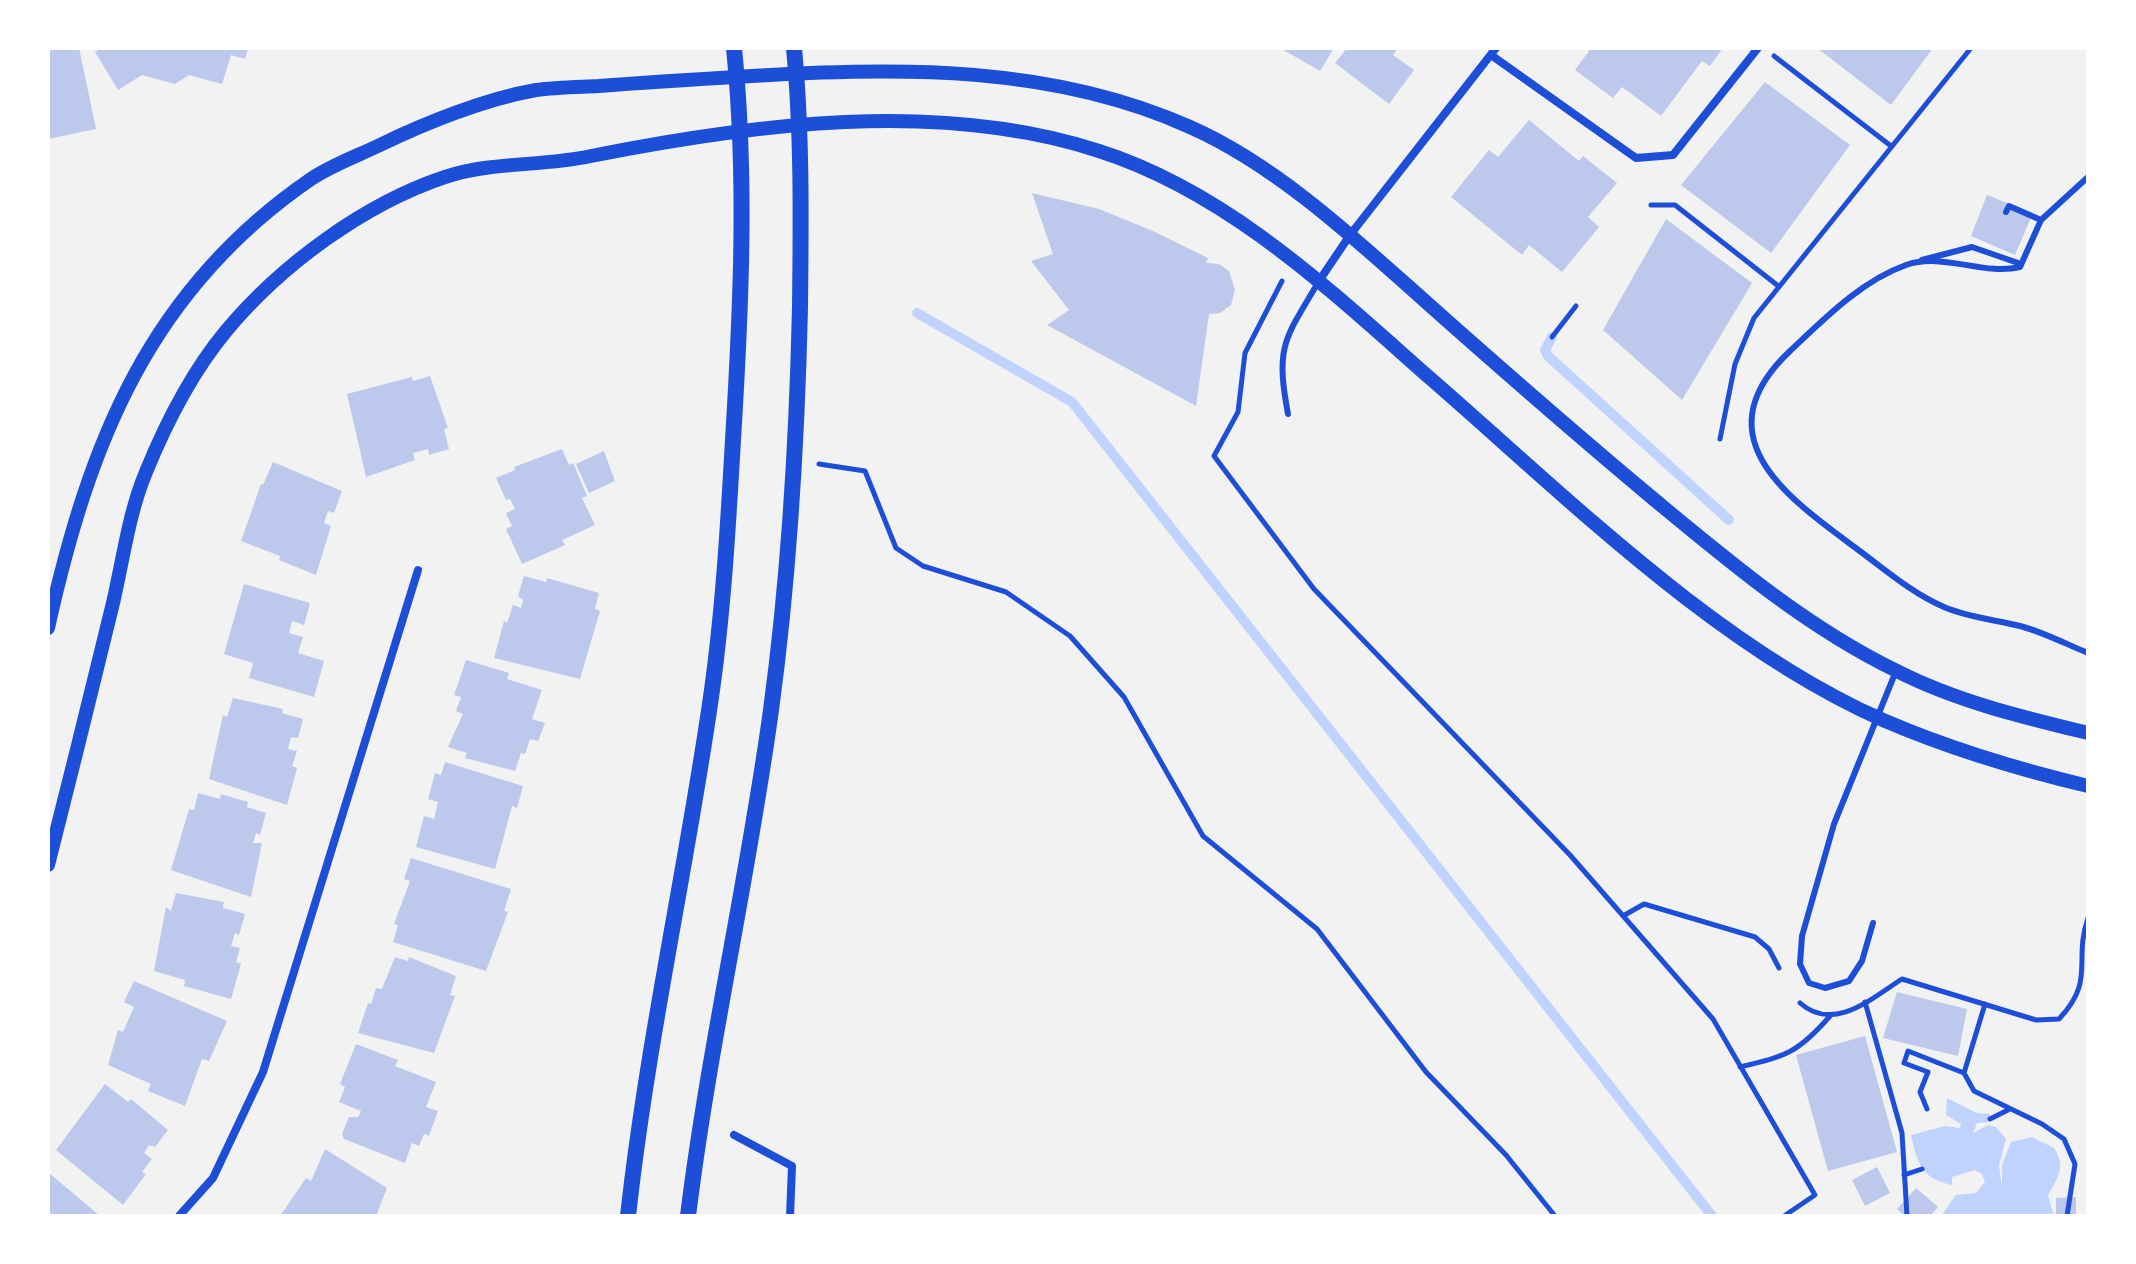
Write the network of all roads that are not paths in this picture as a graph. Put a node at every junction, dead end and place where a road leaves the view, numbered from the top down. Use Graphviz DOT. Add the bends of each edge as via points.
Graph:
graph roads {
  1 [pos="734,48"];
  2 [pos="794,48"];
  3 [pos="1758,48"];
  4 [pos="1494,51"];
  5 [pos="796,73"];
  6 [pos="737,76"];
  7 [pos="799,126"];
  8 [pos="740,129"];
  9 [pos="2088,177"];
  10 [pos="2006,212"];
  11 [pos="2041,220"];
  12 [pos="1350,235"];
  13 [pos="1911,263"];
  14 [pos="2021,264"];
  15 [pos="1319,281"];
  16 [pos="1288,414"];
  17 [pos="418,570"];
  18 [pos="48,628"];
  19 [pos="2088,653"];
  20 [pos="1896,671"];
  21 [pos="1877,718"];
  22 [pos="2088,733"];
  23 [pos="2088,786"];
  24 [pos="48,865"];
  25 [pos="1873,923"];
  26 [pos="734,1135"];
  27 [pos="179,1216"];
  28 [pos="628,1216"];
  29 [pos="688,1216"];
  30 [pos="790,1216"];
  1 -- 6 [label="main road"];
  2 -- 5 [label="main road"];
  3 -- 4 [label="street" via="1673,155 1636,158"];
  4 -- 12 [label="street"];
  5 -- 6 [label="street"];
  5 -- 7 [label="main road"];
  5 -- 12 [label="street" via="943,71 1030,80 1115,100 1193,128 1264,170"];
  6 -- 8 [label="main road"];
  6 -- 18 [label="street" via="534,90 417,127 315,176 236,238 166,322 123,392 93,459"];
  7 -- 8 [label="street"];
  7 -- 15 [label="street" via="940,122 1021,131 1102,151 1233,218"];
  7 -- 29 [label="main road" via="795,460 771,712 700,1117"];
  8 -- 24 [label="street" via="546,165 494,163 441,178 368,210 297,262 226,331 180,400 143,478"];
  8 -- 28 [label="main road" via="742,293 725,577 710,703 640,1108"];
  9 -- 11 [label="lane"];
  10 -- 11 [label="lane" via="2009,206"];
  11 -- 14 [label="lane"];
  12 -- 15 [label="street"];
  12 -- 20 [label="street" via="1739,570 1817,625"];
  13 -- 14 [label="lane" via="1964,263 2004,271"];
  13 -- 14 [label="lane" via="1972,247"];
  13 -- 19 [label="lane" via="1871,282 1779,362 1755,406 1756,453 1787,496 1916,591 1945,608 2024,627"];
  15 -- 16 [label="lane" via="1286,335 1280,371"];
  15 -- 21 [label="street" via="1703,610"];
  17 -- 27 [label="street" via="263,1072 213,1178"];
  20 -- 21 [label="lane"];
  20 -- 22 [label="street" via="1995,710"];
  21 -- 23 [label="street" via="1989,762"];
  21 -- 25 [label="lane" via="1834,824 1802,936 1800,964 1809,983 1825,988 1849,981 1862,961"];
  26 -- 30 [label="street" via="792,1166"];
}
